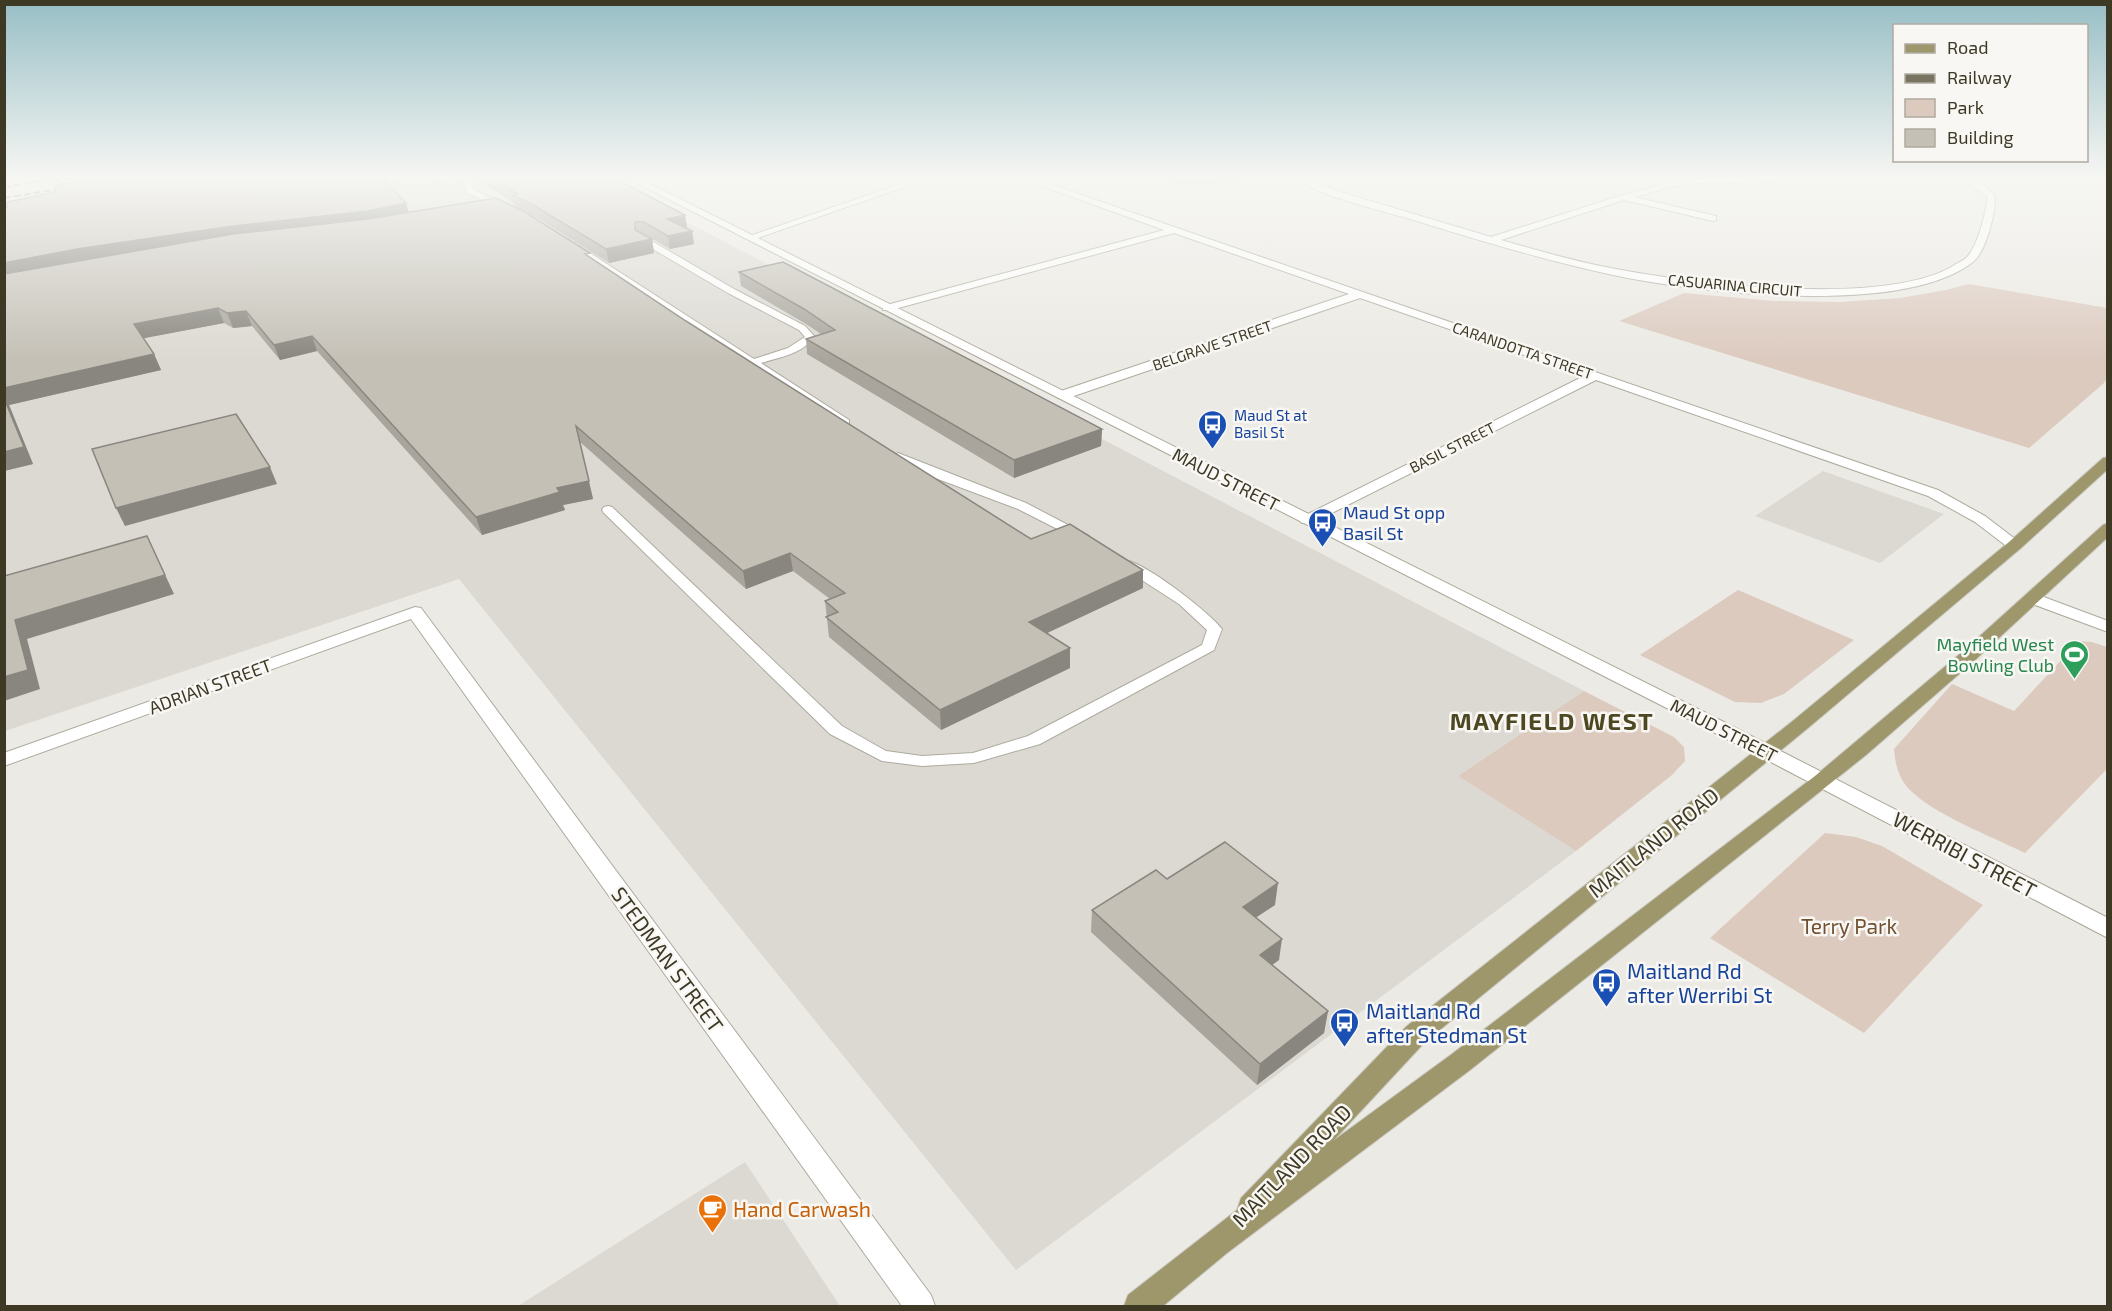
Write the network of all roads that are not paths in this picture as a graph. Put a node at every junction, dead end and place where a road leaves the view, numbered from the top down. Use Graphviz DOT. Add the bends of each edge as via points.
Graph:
graph roads {
  1 [pos="749,238"];
  2 [pos="1144,238"];
  3 [pos="1198,238"];
  4 [pos="1980,238"];
  5 [pos="561,239"];
  6 [pos="642,239"];
  7 [pos="1494,239"];
  8 [pos="1361,294"];
  9 [pos="887,308"];
  10 [pos="754,362"];
  11 [pos="1597,375"];
  12 [pos="1063,395"];
  13 [pos="858,430"];
  14 [pos="886,449"];
  15 [pos="2108,461"];
  16 [pos="608,510"];
  17 [pos="1307,520"];
  18 [pos="2108,528"];
  19 [pos="1094,543"];
  20 [pos="2015,545"];
  21 [pos="1113,555"];
  22 [pos="2032,598"];
  23 [pos="415,612"];
  24 [pos="2108,627"];
  25 [pos="1767,752"];
  26 [pos="4,760"];
  27 [pos="1822,781"];
  28 [pos="2108,928"];
  29 [pos="1217,1243"];
  30 [pos="920,1306"];
  31 [pos="1139,1306"];
  1 -- 9 [label="street, MAUD STREET"];
  2 -- 9 [label="street"];
  3 -- 8 [label="street, CARANDOTTA STREET"];
  4 -- 7 [label="street, CASUARINA CIRCUIT" via="1972,258 1950,273 1910,284 1844,292 1707,286 1615,272"];
  5 -- 10 [label="lane"];
  6 -- 10 [label="lane" via="802,328 810,337 795,349"];
  8 -- 11 [label="street, CARANDOTTA STREET"];
  8 -- 12 [label="street, BELGRAVE STREET"];
  9 -- 12 [label="street, MAUD STREET"];
  10 -- 13 [label="lane"];
  11 -- 17 [label="street, BASIL STREET"];
  11 -- 20 [label="street, CARANDOTTA STREET" via="1934,493"];
  12 -- 17 [label="street, MAUD STREET"];
  14 -- 19 [label="lane" via="915,466 1022,506"];
  15 -- 20 [label="main road, MAITLAND ROAD"];
  16 -- 21 [label="lane" via="836,730 882,756 921,761 974,758 1034,740 1209,647 1215,629 1202,615 1172,591"];
  17 -- 25 [label="street, MAUD STREET"];
  18 -- 22 [label="main road, MAITLAND ROAD"];
  20 -- 25 [label="main road, MAITLAND ROAD"];
  22 -- 24 [label="street"];
  22 -- 27 [label="main road, MAITLAND ROAD"];
  23 -- 26 [label="street, ADRIAN STREET"];
  23 -- 30 [label="street, STEDMAN STREET"];
  25 -- 27 [label="street, MAUD STREET"];
  25 -- 29 [label="main road, MAITLAND ROAD" via="1416,1035"];
  27 -- 28 [label="street, WERRIBI STREET"];
  27 -- 29 [label="main road, MAITLAND ROAD" via="1461,1062"];
  29 -- 31 [label="main road, MAITLAND ROAD"];
}
